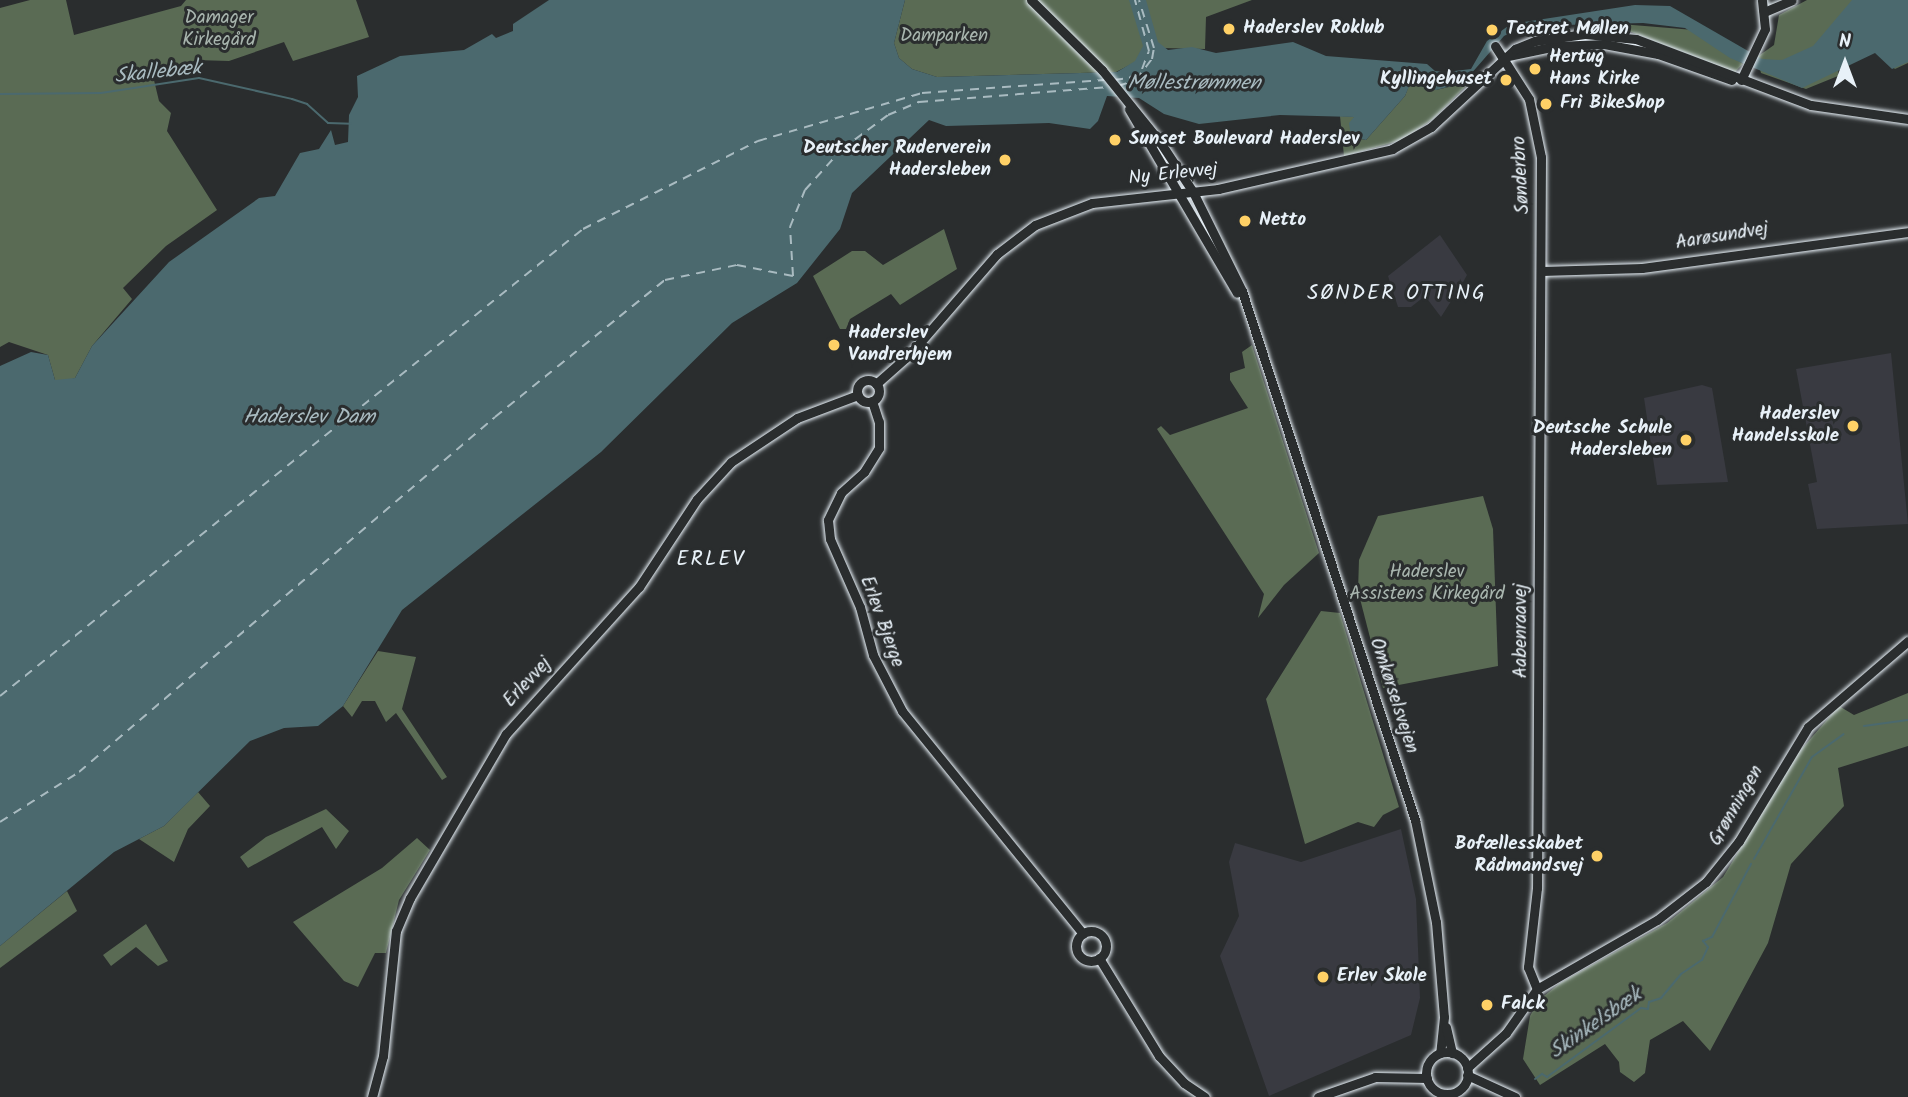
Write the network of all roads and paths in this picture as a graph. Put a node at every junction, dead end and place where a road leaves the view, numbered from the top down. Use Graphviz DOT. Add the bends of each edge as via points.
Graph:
graph roads {
  1 [pos="1031,0"];
  2 [pos="1762,0"];
  3 [pos="1792,0"];
  4 [pos="1765,12"];
  5 [pos="1495,46"];
  6 [pos="1506,57"];
  7 [pos="1743,76"];
  8 [pos="1126,101"];
  9 [pos="1908,119"];
  10 [pos="1149,145"];
  11 [pos="1193,192"];
  12 [pos="1179,194"];
  13 [pos="1908,232"];
  14 [pos="1218,240"];
  15 [pos="1542,271"];
  16 [pos="1248,313"];
  17 [pos="876,384"];
  18 [pos="858,395"];
  19 [pos="872,401"];
  20 [pos="1908,641"];
  21 [pos="1083,934"];
  22 [pos="1099,958"];
  23 [pos="1537,989"];
  24 [pos="1444,1017"];
  25 [pos="1440,1053"];
  26 [pos="1452,1053"];
  27 [pos="1465,1072"];
  28 [pos="1426,1074"];
  29 [pos="1442,1095"];
  30 [pos="1453,1095"];
  31 [pos="372,1097"];
  32 [pos="1205,1097"];
  33 [pos="1318,1097"];
  34 [pos="1515,1097"];
  1 -- 8 [label="street, Omkørselsvejen" via="1102,70"];
  2 -- 4 [label="street"];
  3 -- 4 [label="street"];
  4 -- 7 [label="street" via="1758,44"];
  5 -- 6 [label="street, Sønderbro"];
  6 -- 7 [label="street, Ny Erlevvej" via="1535,41 1605,34 1662,47"];
  6 -- 11 [label="street, Ny Erlevvej" via="1431,127 1392,149"];
  6 -- 15 [label="street, Sønderbro" via="1529,99 1539,138"];
  7 -- 9 [label="street, Ny Erlevvej" via="1827,110"];
  8 -- 10 [label="street, Omkørselsvejen"];
  8 -- 11 [label="street, Omkørselsvejen"];
  10 -- 11 [label="street" via="1178,182"];
  10 -- 12 [label="street, Omkørselsvejen"];
  11 -- 12 [label="street, Ny Erlevvej"];
  11 -- 14 [label="street, Omkørselsvejen"];
  12 -- 14 [label="street" via="1188,198"];
  12 -- 16 [label="street, Omkørselsvejen"];
  12 -- 17 [label="street, Ny Erlevvej" via="1092,202 1035,225 997,254 910,354"];
  13 -- 15 [label="street, Aarøsundvej" via="1642,268"];
  14 -- 16 [label="street, Omkørselsvejen"];
  15 -- 23 [label="street, Aabenraavej" via="1537,888 1528,967"];
  16 -- 24 [label="street, Omkørselsvejen" via="1415,820 1436,922"];
  17 -- 18 [label="street, Ny Erlevvej" via="863,381"];
  17 -- 19 [label="street" via="879,394"];
  18 -- 19 [label="street"];
  18 -- 31 [label="street, Erlevvej" via="793,421 730,462 698,499 639,587 506,734 410,898 397,932 383,1056"];
  19 -- 21 [label="street, Erlev Bjerge" via="879,422 879,448 864,472 841,493 828,520 830,539 860,607 873,655 902,711"];
  20 -- 23 [label="street, Grønningen" via="1808,727 1785,758 1739,841 1697,891 1657,920"];
  21 -- 22 [label="street" via="1102,937 1105,951"];
  21 -- 22 [label="street" via="1076,944 1079,956"];
  22 -- 32 [label="street" via="1159,1056 1184,1083"];
  23 -- 27 [label="street, Grønningen" via="1506,1033"];
  24 -- 25 [label="street, Omkørselsvejen"];
  24 -- 26 [label="street, Omkørselsvejen"];
  25 -- 26 [label="street"];
  25 -- 28 [label="street"];
  26 -- 27 [label="street"];
  27 -- 30 [label="street"];
  27 -- 34 [label="street"];
  28 -- 29 [label="street"];
  28 -- 33 [label="street" via="1355,1082"];
  29 -- 30 [label="street"];
}
